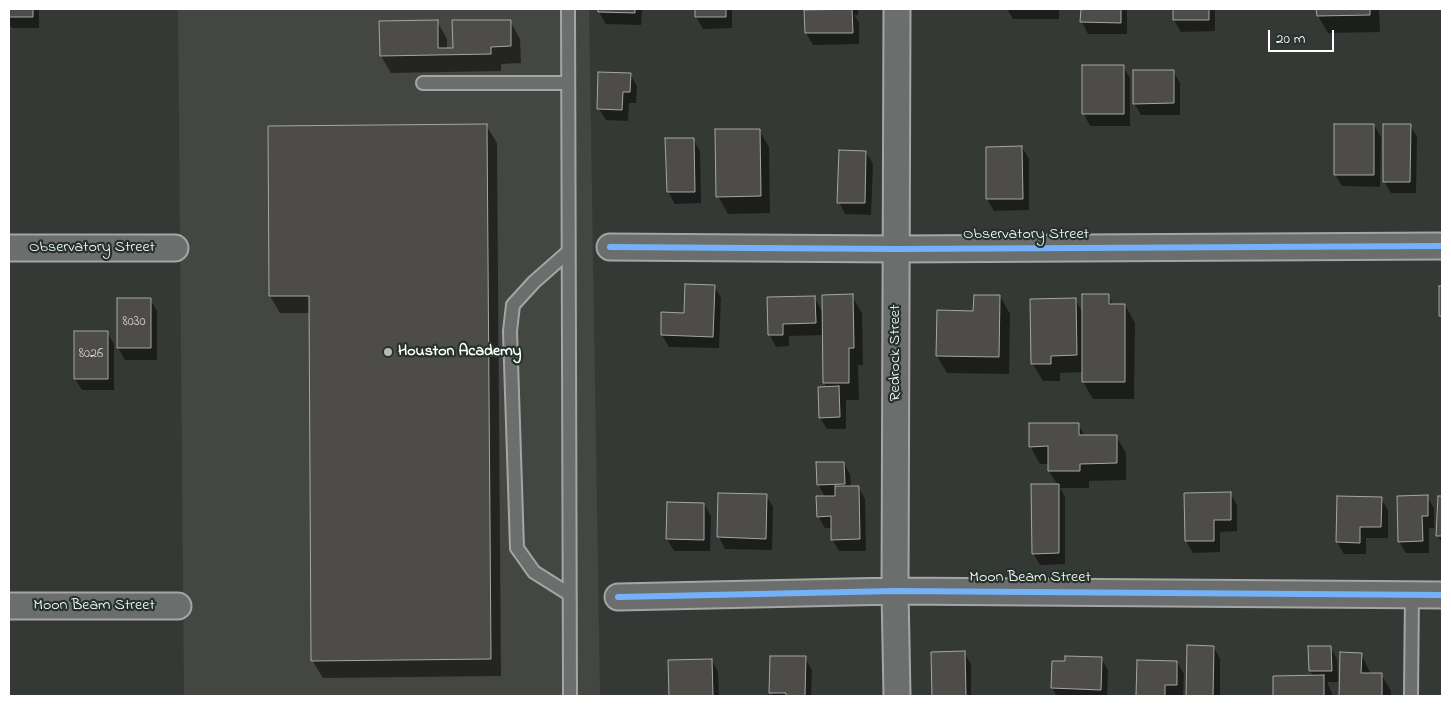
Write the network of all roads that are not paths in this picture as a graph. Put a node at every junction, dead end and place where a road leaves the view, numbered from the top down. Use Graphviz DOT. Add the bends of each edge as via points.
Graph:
graph roads {
  1 [pos="568,9"];
  2 [pos="897,9"];
  3 [pos="423,82"];
  4 [pos="568,82"];
  5 [pos="1442,246"];
  6 [pos="610,247"];
  7 [pos="9,248"];
  8 [pos="175,248"];
  9 [pos="896,249"];
  10 [pos="568,252"];
  11 [pos="895,591"];
  12 [pos="569,594"];
  13 [pos="1412,594"];
  14 [pos="1442,595"];
  15 [pos="618,597"];
  16 [pos="9,606"];
  17 [pos="178,606"];
  18 [pos="570,696"];
  19 [pos="897,696"];
  20 [pos="1411,696"];
  1 -- 4 [label="lane"];
  2 -- 9 [label="street, Redrock Street"];
  3 -- 4 [label="lane"];
  4 -- 10 [label="lane"];
  5 -- 9 [label="street, Observatory Street"];
  6 -- 9 [label="street, Observatory Street"];
  7 -- 8 [label="street, Observatory Street"];
  9 -- 11 [label="street, Redrock Street"];
  10 -- 12 [label="lane"];
  10 -- 12 [label="lane" via="513,305 510,331 517,548 534,572"];
  11 -- 13 [label="street, Moon Beam Street"];
  11 -- 15 [label="street, Moon Beam Street"];
  11 -- 19 [label="street, Redrock Street"];
  12 -- 18 [label="lane"];
  13 -- 14 [label="street, Moon Beam Street"];
  13 -- 20 [label="lane"];
  16 -- 17 [label="street, Moon Beam Street"];
}
